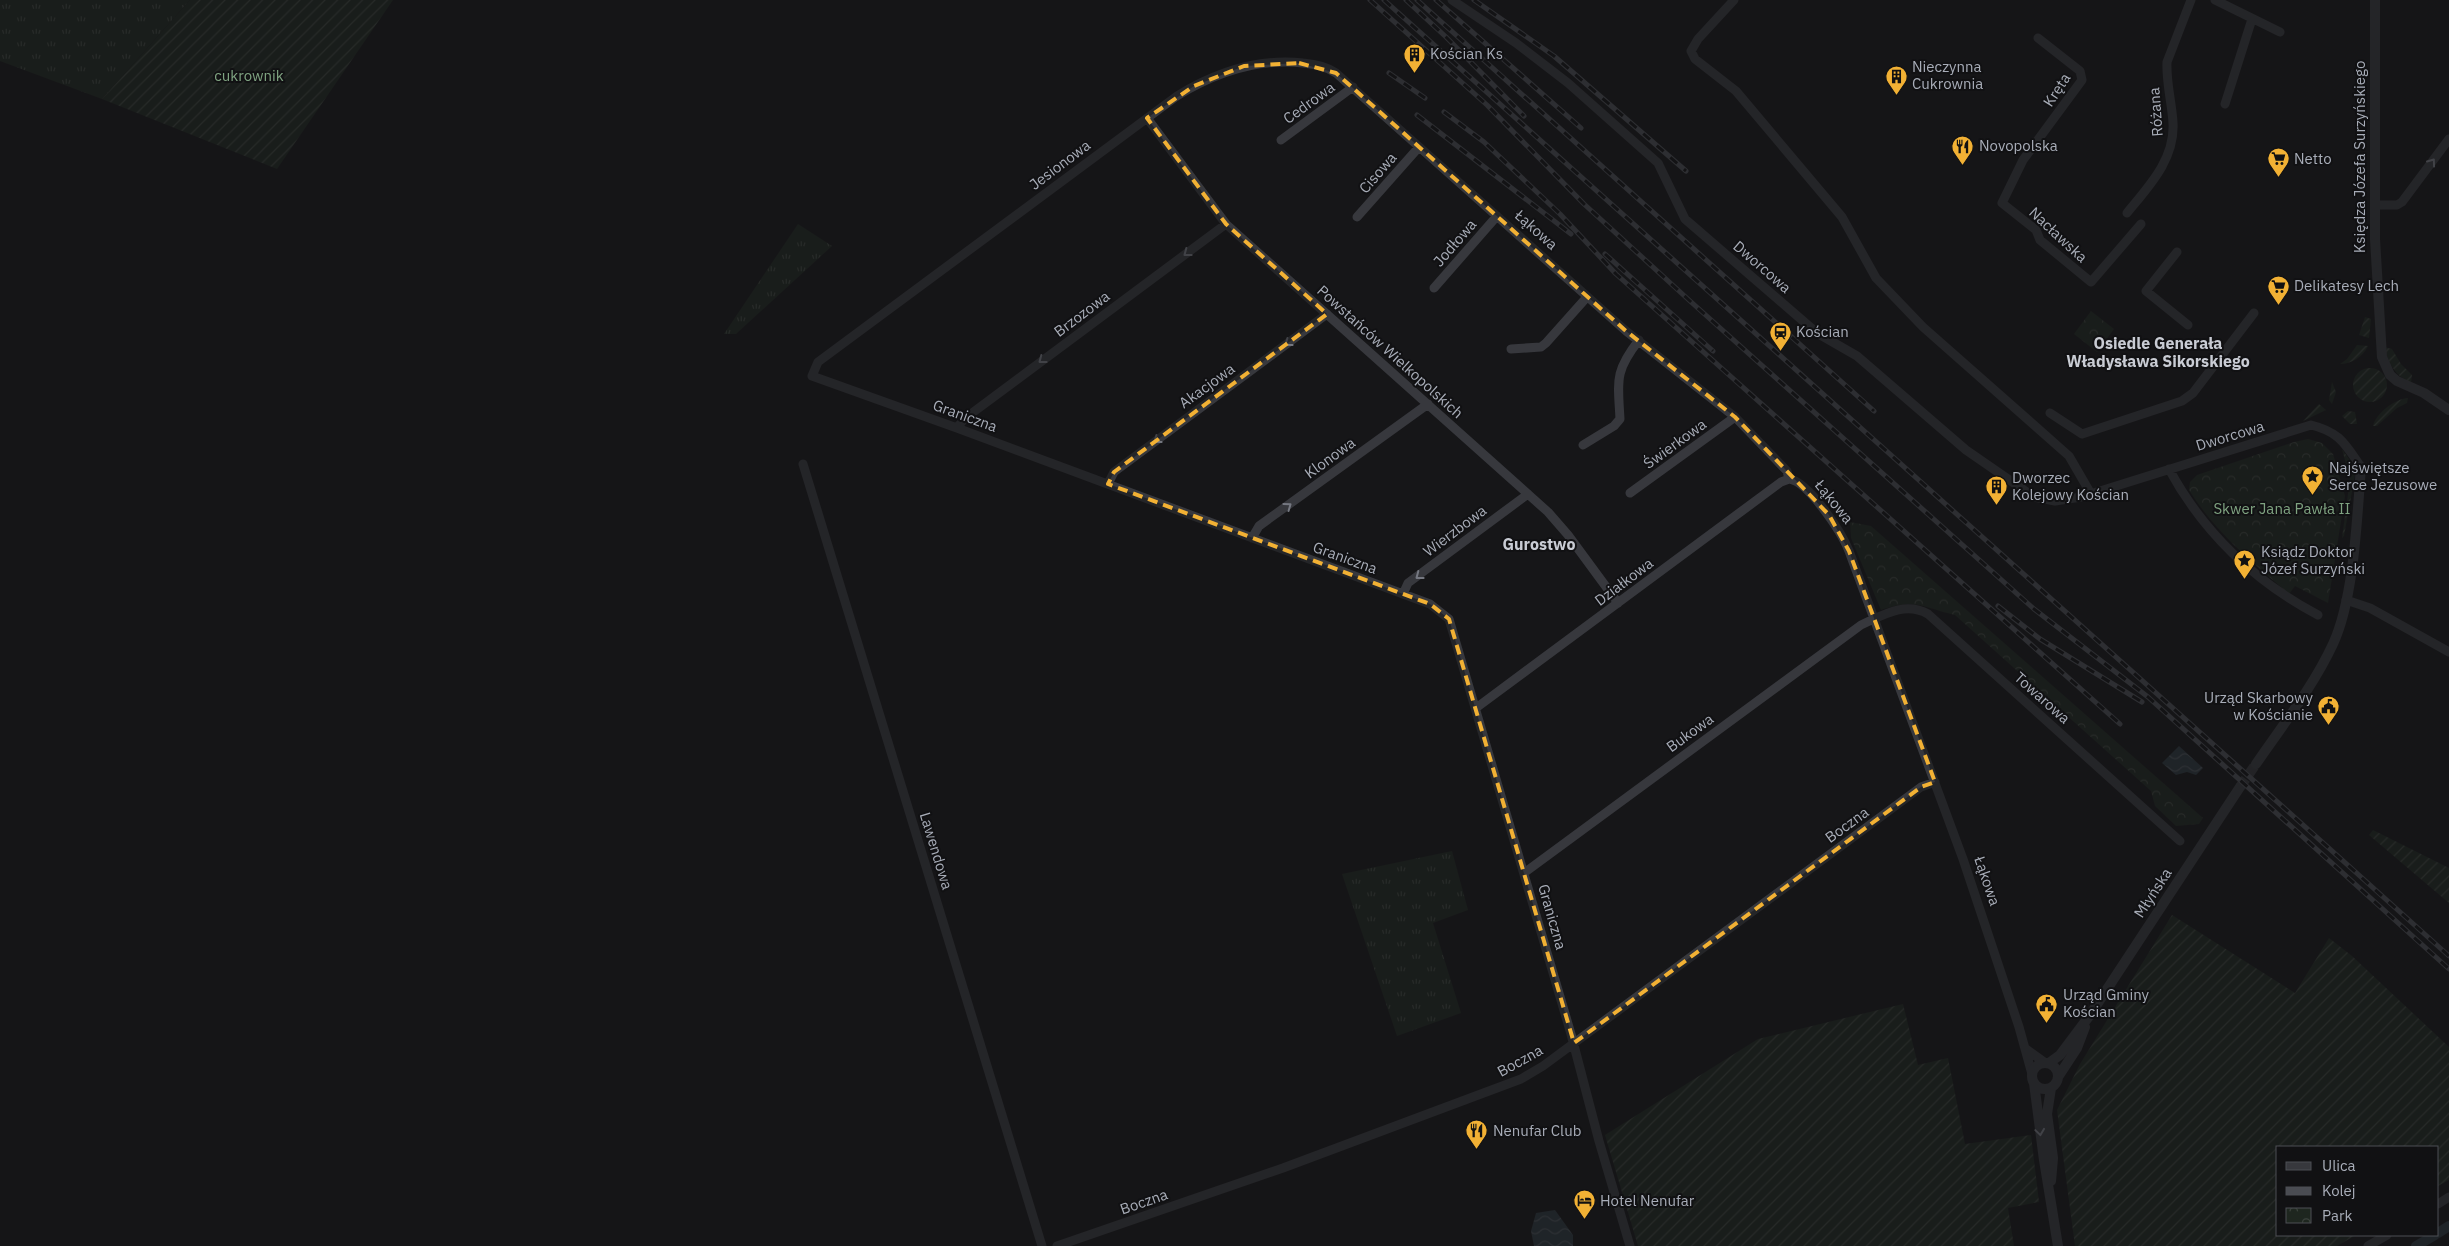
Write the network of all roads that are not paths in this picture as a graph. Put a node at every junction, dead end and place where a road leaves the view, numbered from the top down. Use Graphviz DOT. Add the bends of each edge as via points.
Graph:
graph roads {
  1 [pos="1452,0"];
  2 [pos="1734,0"];
  3 [pos="2191,0"];
  4 [pos="2215,0"];
  5 [pos="2375,0"];
  6 [pos="2252,19"];
  7 [pos="2280,32"];
  8 [pos="2038,38"];
  9 [pos="1353,87"];
  10 [pos="2225,104"];
  11 [pos="1147,118"];
  12 [pos="1281,140"];
  13 [pos="2449,140"];
  14 [pos="2037,142"];
  15 [pos="1419,147"];
  16 [pos="2375,205"];
  17 [pos="2127,213"];
  18 [pos="1497,216"];
  19 [pos="1357,217"];
  20 [pos="1226,224"];
  21 [pos="2141,224"];
  22 [pos="2177,252"];
  23 [pos="1434,288"];
  24 [pos="1587,296"];
  25 [pos="2254,313"];
  26 [pos="1327,314"];
  27 [pos="2188,325"];
  28 [pos="1639,340"];
  29 [pos="1511,349"];
  30 [pos="812,376"];
  31 [pos="1428,404"];
  32 [pos="2449,410"];
  33 [pos="2050,413"];
  34 [pos="1735,417"];
  35 [pos="957,428"];
  36 [pos="1583,445"];
  37 [pos="803,464"];
  38 [pos="2361,467"];
  39 [pos="2169,469"];
  40 [pos="1789,479"];
  41 [pos="1108,484"];
  42 [pos="1630,493"];
  43 [pos="1528,494"];
  44 [pos="2091,494"];
  45 [pos="1252,538"];
  46 [pos="1403,594"];
  47 [pos="2346,600"];
  48 [pos="1618,603"];
  49 [pos="2318,615"];
  50 [pos="1874,619"];
  51 [pos="2449,652"];
  52 [pos="1476,708"];
  53 [pos="2256,764"];
  54 [pos="1935,782"];
  55 [pos="2240,786"];
  56 [pos="2180,842"];
  57 [pos="1524,873"];
  58 [pos="2090,1015"];
  59 [pos="1574,1043"];
  60 [pos="2026,1049"];
  61 [pos="2046,1062"];
  62 [pos="2058,1077"];
  63 [pos="2033,1079"];
  64 [pos="2051,1088"];
  65 [pos="2050,1192"];
  66 [pos="2385,1236"];
  67 [pos="1042,1246"];
  68 [pos="1056,1246"];
  69 [pos="1630,1246"];
  70 [pos="2058,1246"];
  71 [pos="2368,1246"];
  1 -- 44 [label="street, Dworcowa" via="1516,43 1574,89 1658,163 1685,219 1817,333 1857,356 1966,450 2034,497 2063,500"];
  2 -- 44 [label="street" via="1698,39 1691,51 1695,59 1736,91 1842,217 1876,278 1923,327 2069,456"];
  3 -- 17 [label="street, Różana" via="2167,62 2173,124 2169,153 2155,178"];
  4 -- 6 [label="street"];
  5 -- 16 [label="street, Księdza Józefa Surzyńskiego"];
  6 -- 7 [label="street"];
  6 -- 10 [label="street"];
  8 -- 14 [label="street, Kręta" via="2080,71 2082,80"];
  9 -- 11 [label="street, Jesionowa" via="1326,67 1299,63 1244,66 1210,77"];
  9 -- 12 [label="street, Cedrowa"];
  9 -- 15 [label="street, Łąkowa"];
  11 -- 20 [label="street, Powstańców Wielkopolskich"];
  11 -- 30 [label="street, Jesionowa" via="818,362"];
  16 -- 13 [label="street, one-way" via="2402,202"];
  14 -- 21 [label="street, Nacławska" via="2023,160 2002,203 2036,230 2040,240 2060,258 2091,282"];
  15 -- 18 [label="street, Łąkowa"];
  15 -- 19 [label="street, Cisowa"];
  16 -- 32 [label="street, Księdza Józefa Surzyńskiego" via="2382,357 2388,373 2397,381 2424,393"];
  18 -- 23 [label="street, Jodłowa"];
  18 -- 24 [label="street, Łąkowa"];
  20 -- 26 [label="street, Powstańców Wielkopolskich"];
  20 -- 35 [label="street, Brzozowa, one-way" via="964,418"];
  22 -- 27 [label="street" via="2146,291"];
  24 -- 28 [label="street, Łąkowa"];
  24 -- 29 [label="street" via="1546,343"];
  25 -- 33 [label="street" via="2193,393 2182,401 2082,434"];
  26 -- 31 [label="street, Powstańców Wielkopolskich"];
  26 -- 41 [label="street, Akacjowa, one-way" via="1114,472"];
  28 -- 34 [label="street, Łąkowa"];
  28 -- 36 [label="street" via="1619,371 1620,419"];
  30 -- 35 [label="street, Graniczna"];
  31 -- 43 [label="street, Powstańców Wielkopolskich"];
  45 -- 31 [label="street, Klonowa, one-way" via="1259,526"];
  34 -- 40 [label="street, Łąkowa" via="1787,471"];
  34 -- 42 [label="street, Świerkowa"];
  35 -- 41 [label="street, Graniczna"];
  37 -- 67 [label="street, Lawendowa"];
  38 -- 39 [label="street, Dworcowa" via="2336,434 2311,425"];
  38 -- 47 [label="street"];
  39 -- 44 [label="street, Dworcowa"];
  39 -- 49 [label="street" via="2193,509 2227,548 2278,592"];
  40 -- 48 [label="street, Działkowa"];
  40 -- 50 [label="street, Łąkowa" via="1798,482 1842,534"];
  41 -- 45 [label="street, Graniczna"];
  43 -- 46 [label="street, Wierzbowa, one-way" via="1408,584"];
  43 -- 48 [label="street, Powstańców Wielkopolskich" via="1568,535"];
  45 -- 46 [label="street, Graniczna"];
  46 -- 52 [label="street, Graniczna" via="1430,604 1449,619"];
  47 -- 51 [label="street" via="2370,608"];
  47 -- 53 [label="street" via="2333,645"];
  48 -- 52 [label="street, Działkowa"];
  50 -- 54 [label="street, Łąkowa"];
  50 -- 56 [label="street, Towarowa" via="1906,608 1928,614"];
  50 -- 57 [label="street, Bukowa" via="1853,631"];
  52 -- 57 [label="street, Graniczna"];
  54 -- 59 [label="street, Boczna" via="1921,787"];
  54 -- 60 [label="street, Łąkowa"];
  55 -- 58 [label="street, Młyńska"];
  57 -- 59 [label="street, Graniczna"];
  58 -- 61 [label="street, Młyńska" via="2060,1055"];
  58 -- 62 [label="street, Młyńska" via="2078,1048"];
  59 -- 68 [label="street, Boczna" via="1521,1079 1489,1093"];
  59 -- 69 [label="street, Graniczna"];
  60 -- 61 [label="street"];
  60 -- 63 [label="street, Łąkowa"];
  61 -- 62 [label="street" via="2056,1068"];
  61 -- 63 [label="street" via="2036,1066"];
  62 -- 64 [label="street"];
  63 -- 64 [label="street" via="2042,1088"];
  63 -- 65 [label="street, Łąkowa, one-way"];
  64 -- 65 [label="street, Łąkowa" via="2048,1114 2053,1158"];
  65 -- 70 [label="street, Łąkowa"];
  66 -- 71 [label="street"];
}
